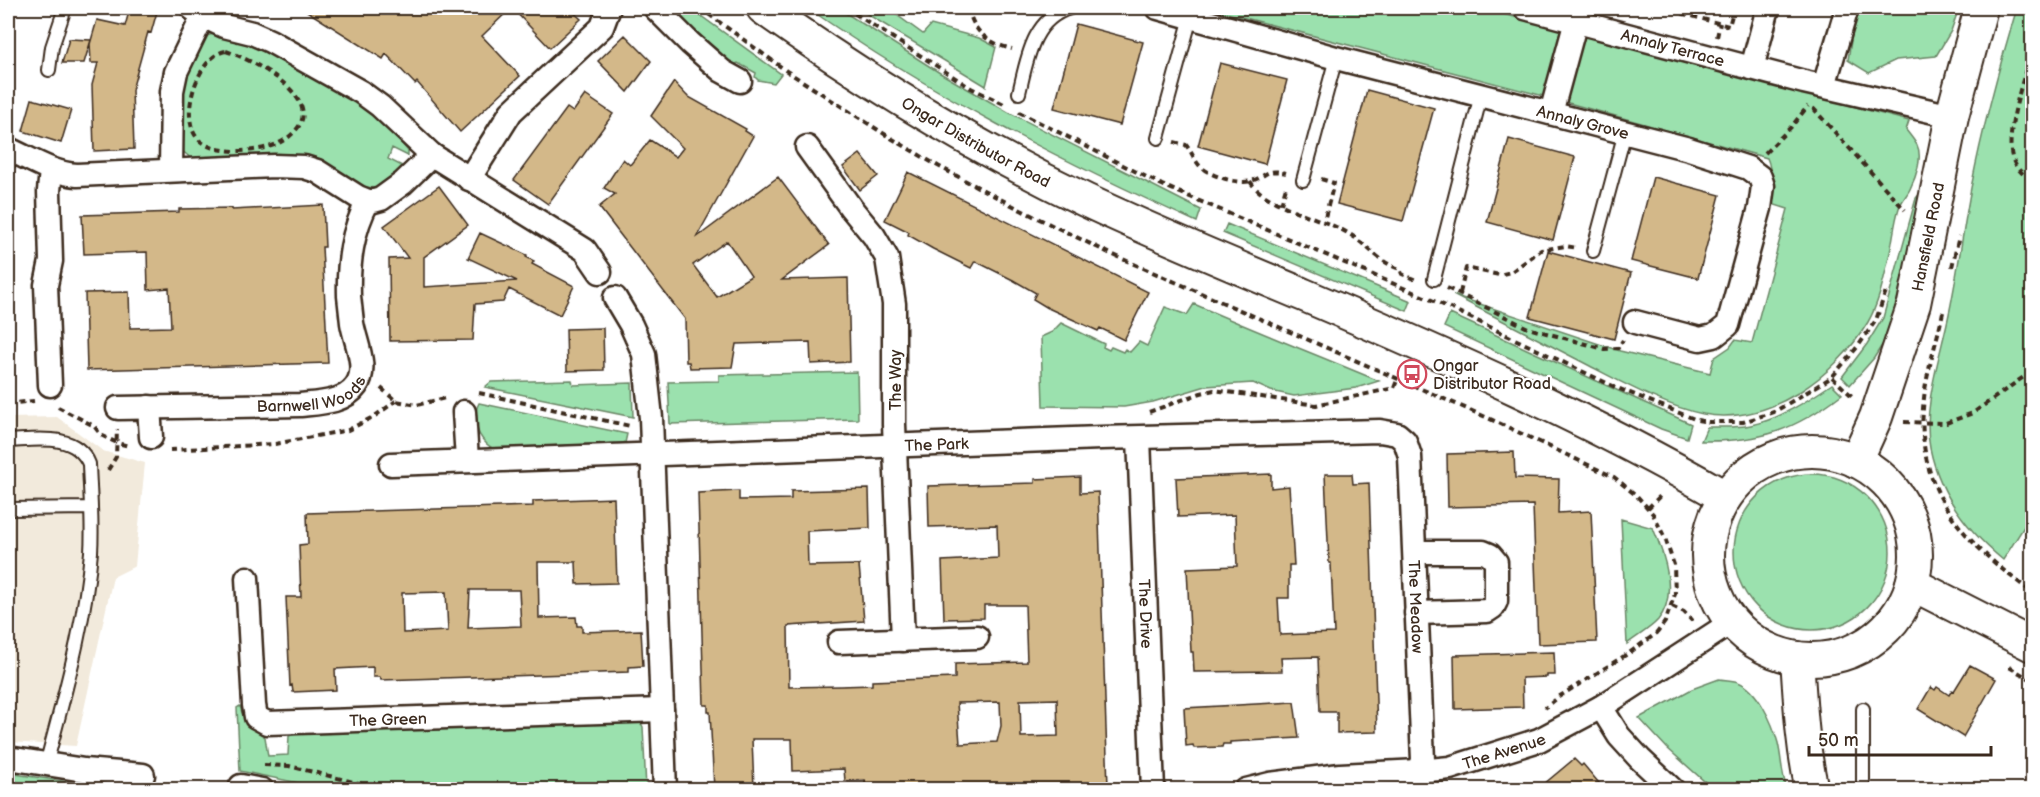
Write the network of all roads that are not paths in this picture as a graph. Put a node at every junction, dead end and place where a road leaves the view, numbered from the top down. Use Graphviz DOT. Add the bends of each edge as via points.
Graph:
graph roads {
  1 [pos="65,8"];
  2 [pos="609,8"];
  3 [pos="655,8"];
  4 [pos="764,8"];
  5 [pos="1070,8"];
  6 [pos="1158,8"];
  7 [pos="1525,8"];
  8 [pos="1768,8"];
  9 [pos="1847,8"];
  10 [pos="1981,8"];
  11 [pos="198,12"];
  12 [pos="1191,16"];
  13 [pos="1576,21"];
  14 [pos="1336,58"];
  15 [pos="1752,68"];
  16 [pos="49,70"];
  17 [pos="740,81"];
  18 [pos="1824,86"];
  19 [pos="1019,93"];
  20 [pos="1481,95"];
  21 [pos="1551,113"];
  22 [pos="1952,116"];
  23 [pos="1625,132"];
  24 [pos="1158,138"];
  25 [pos="807,147"];
  26 [pos="8,149"];
  27 [pos="432,155"];
  28 [pos="51,170"];
  29 [pos="171,170"];
  30 [pos="1304,177"];
  31 [pos="469,179"];
  32 [pos="368,201"];
  33 [pos="1593,251"];
  34 [pos="600,272"];
  35 [pos="1434,279"];
  36 [pos="615,298"];
  37 [pos="1635,322"];
  38 [pos="50,385"];
  39 [pos="149,407"];
  40 [pos="118,408"];
  41 [pos="464,412"];
  42 [pos="151,437"];
  43 [pos="1139,438"];
  44 [pos="8,441"];
  45 [pos="1405,441"];
  46 [pos="896,447"];
  47 [pos="654,454"];
  48 [pos="467,460"];
  49 [pos="1856,460"];
  50 [pos="390,464"];
  51 [pos="1725,497"];
  52 [pos="90,508"];
  53 [pos="8,509"];
  54 [pos="1415,552"];
  55 [pos="247,578"];
  56 [pos="1912,584"];
  57 [pos="1416,613"];
  58 [pos="1732,622"];
  59 [pos="977,637"];
  60 [pos="903,640"];
  61 [pos="839,642"];
  62 [pos="2032,645"];
  63 [pos="1797,658"];
  64 [pos="1601,707"];
  65 [pos="1863,709"];
  66 [pos="662,710"];
  67 [pos="8,758"];
  68 [pos="46,765"];
  69 [pos="143,775"];
  70 [pos="1417,780"];
  71 [pos="665,789"];
  72 [pos="1153,789"];
  73 [pos="1246,789"];
  74 [pos="1673,789"];
  75 [pos="1812,789"];
  76 [pos="1863,789"];
  1 -- 16 [label="lane"];
  2 -- 31 [label="street" via="602,27 511,112"];
  3 -- 17 [label="street" via="722,71"];
  4 -- 51 [label="street, Ongar Distributor Road" via="906,102 1072,194 1517,390 1629,444"];
  5 -- 19 [label="lane" via="1059,10 1040,27"];
  6 -- 12 [label="street, Annaly Grove"];
  7 -- 13 [label="street, Annaly Terrace"];
  8 -- 15 [label="street"];
  9 -- 18 [label="street"];
  10 -- 22 [label="street, Hansfield Road"];
  11 -- 27 [label="street" via="224,26 270,41 361,92"];
  11 -- 29 [label="street" via="172,90"];
  12 -- 14 [label="street, Annaly Grove"];
  12 -- 24 [label="lane"];
  13 -- 15 [label="street, Annaly Terrace"];
  13 -- 21 [label="street"];
  14 -- 20 [label="street, Annaly Grove"];
  14 -- 30 [label="lane"];
  15 -- 18 [label="street, Annaly Terrace"];
  18 -- 22 [label="street, Annaly Terrace"];
  20 -- 21 [label="street, Annaly Grove"];
  20 -- 35 [label="lane"];
  21 -- 23 [label="street, Annaly Grove"];
  22 -- 49 [label="street, Hansfield Road" via="1913,216 1914,304 1876,417"];
  23 -- 33 [label="lane"];
  23 -- 37 [label="street, Annaly Grove" via="1748,168 1760,177 1763,186 1728,325 1714,336 1700,339"];
  25 -- 46 [label="street, The Way" via="887,258 894,304"];
  26 -- 28 [label="street"];
  27 -- 31 [label="street"];
  27 -- 32 [label="street" via="381,200"];
  28 -- 29 [label="street" via="77,175"];
  28 -- 38 [label="street" via="51,261 46,285"];
  29 -- 32 [label="street" via="304,167"];
  31 -- 34 [label="street" via="585,250"];
  32 -- 39 [label="street, Barnwell Woods" via="350,254 350,307 362,367 356,386 329,402 300,405"];
  36 -- 47 [label="street" via="644,354"];
  39 -- 40 [label="street, Barnwell Woods"];
  39 -- 42 [label="street"];
  41 -- 48 [label="street"];
  43 -- 45 [label="street, The Park" via="1380,431 1397,434"];
  43 -- 46 [label="street, The Park"];
  43 -- 72 [label="street, The Drive"];
  44 -- 52 [label="lane" via="67,442 85,454 89,464"];
  45 -- 54 [label="street, The Meadow" via="1410,456"];
  46 -- 47 [label="street, The Park"];
  46 -- 60 [label="street, The Way"];
  47 -- 48 [label="street, The Park"];
  47 -- 66 [label="street"];
  48 -- 50 [label="street, The Park"];
  49 -- 51 [label="street" via="1829,452 1777,456 1756,466"];
  49 -- 56 [label="street" via="1884,479 1905,507 1916,547"];
  51 -- 58 [label="street" via="1711,527 1707,554 1715,594"];
  52 -- 53 [label="lane"];
  52 -- 68 [label="lane" via="86,591 72,666"];
  54 -- 57 [label="street, The Meadow"];
  54 -- 57 [label="street" via="1483,552 1496,562 1496,601 1487,611"];
  55 -- 66 [label="street, The Green" via="254,705 256,717 267,723"];
  56 -- 62 [label="street"];
  56 -- 63 [label="street" via="1903,607 1873,639 1828,658"];
  57 -- 70 [label="street, The Meadow" via="1423,760"];
  58 -- 63 [label="street" via="1760,645"];
  58 -- 64 [label="street, The Avenue"];
  59 -- 60 [label="street"];
  60 -- 61 [label="street"];
  63 -- 75 [label="street"];
  64 -- 70 [label="street, The Avenue" via="1539,740"];
  64 -- 74 [label="street" via="1619,736"];
  65 -- 76 [label="lane"];
  66 -- 71 [label="street"];
  67 -- 68 [label="street"];
  68 -- 69 [label="street"];
  70 -- 73 [label="street, The Avenue" via="1340,775"];
}
